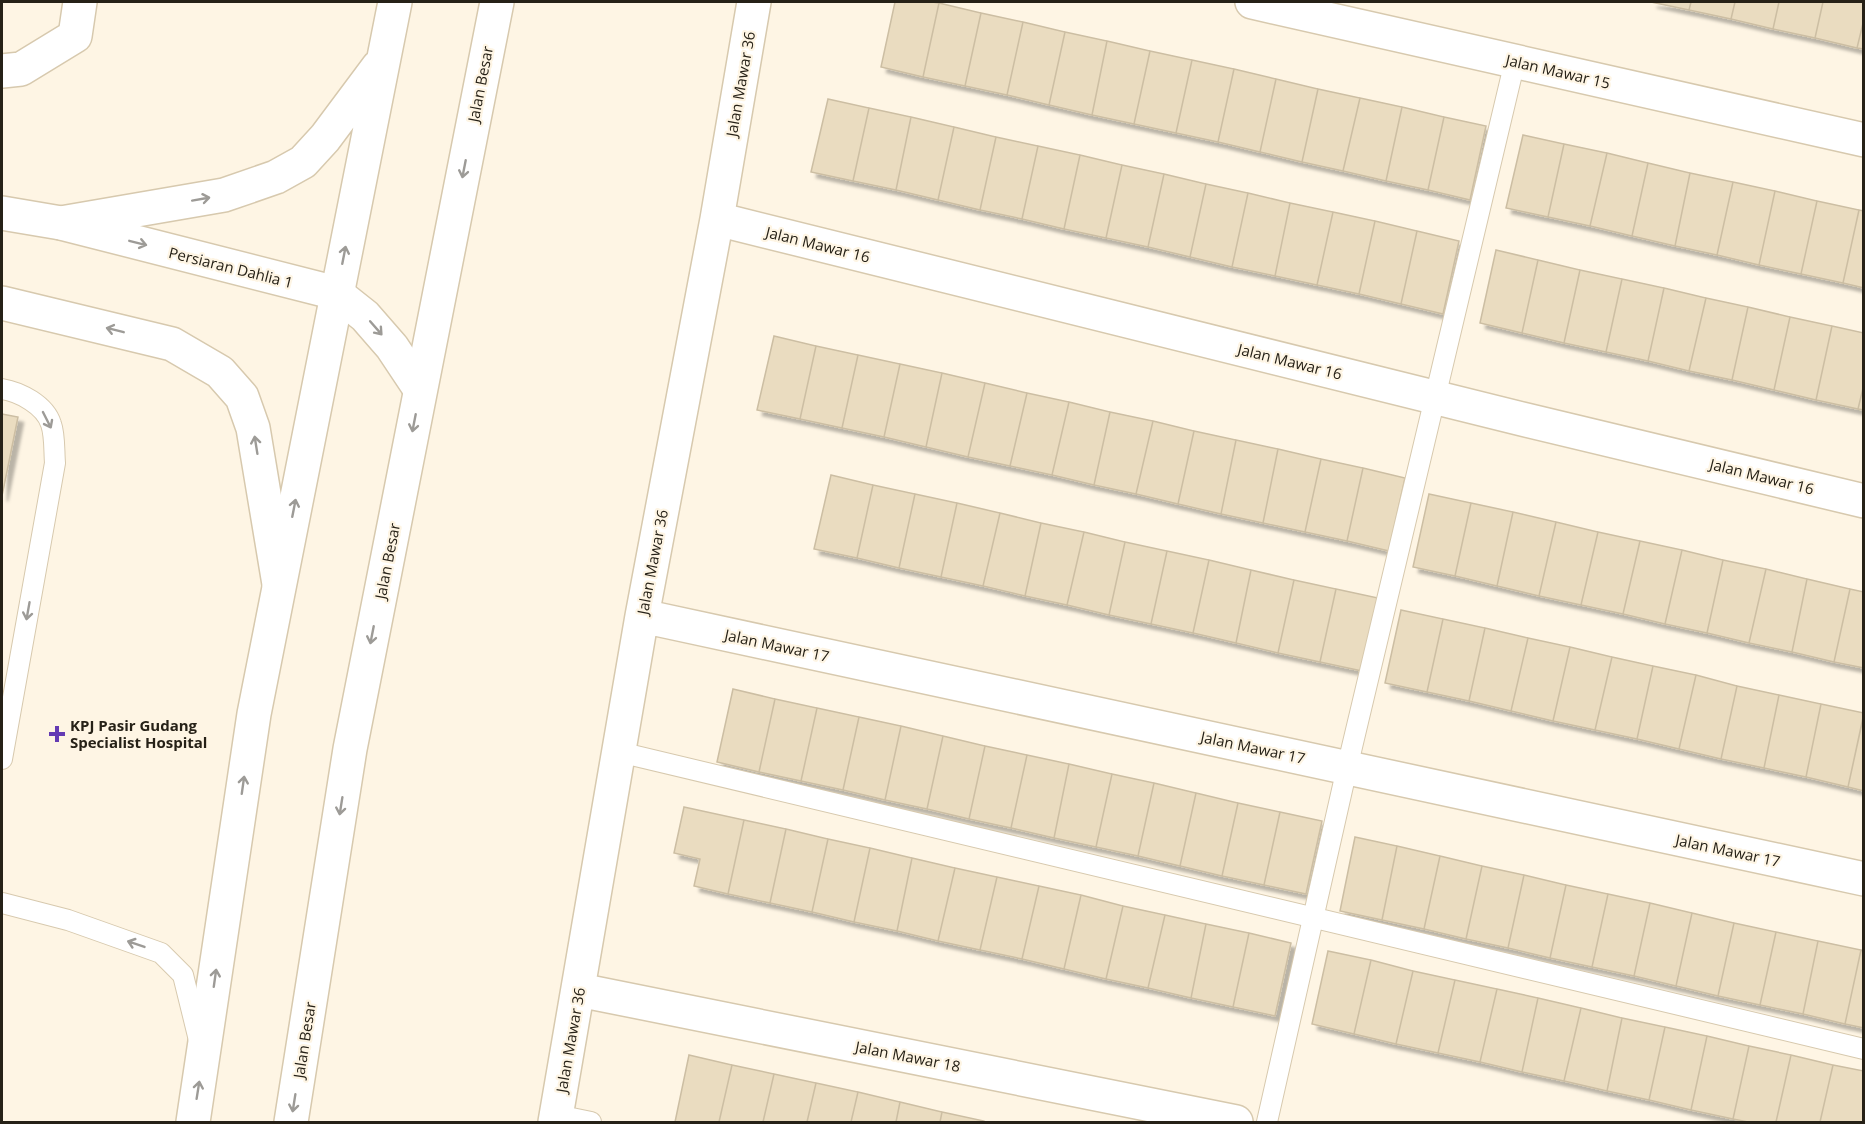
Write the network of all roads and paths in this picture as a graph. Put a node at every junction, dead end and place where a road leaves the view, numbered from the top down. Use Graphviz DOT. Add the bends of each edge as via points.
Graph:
graph roads {
  1 [pos="80,2"];
  2 [pos="395,2"];
  3 [pos="497,2"];
  4 [pos="754,2"];
  5 [pos="1252,2"];
  6 [pos="383,61"];
  7 [pos="1515,61"];
  8 [pos="11,70"];
  9 [pos="1863,140"];
  10 [pos="2,213"];
  11 [pos="717,219"];
  12 [pos="60,223"];
  13 [pos="336,293"];
  14 [pos="2,303"];
  15 [pos="2,389"];
  16 [pos="420,389"];
  17 [pos="1436,398"];
  18 [pos="1863,501"];
  19 [pos="279,586"];
  20 [pos="642,616"];
  21 [pos="619,752"];
  22 [pos="2,759"];
  23 [pos="1347,768"];
  24 [pos="1863,879"];
  25 [pos="2,903"];
  26 [pos="1313,917"];
  27 [pos="579,990"];
  28 [pos="1863,1049"];
  29 [pos="203,1057"];
  30 [pos="556,1118"];
  31 [pos="193,1122"];
  32 [pos="291,1122"];
  33 [pos="591,1122"];
  34 [pos="1236,1122"];
  35 [pos="1267,1122"];
  1 -- 8 [label="street" via="75,36"];
  2 -- 6 [label="street"];
  3 -- 16 [label="street, Jalan Besar, one-way"];
  4 -- 11 [label="street, Jalan Mawar 36"];
  5 -- 7 [label="street, Jalan Mawar 15"];
  12 -- 6 [label="street, one-way" via="224,195 276,177 303,162"];
  13 -- 6 [label="street, one-way"];
  7 -- 9 [label="street, Jalan Mawar 15"];
  7 -- 17 [label="lane"];
  10 -- 12 [label="street, Persiaran Dahlia 1"];
  11 -- 17 [label="street, Jalan Mawar 16"];
  11 -- 20 [label="street, Jalan Mawar 36"];
  12 -- 13 [label="street, Persiaran Dahlia 1, one-way"];
  13 -- 16 [label="street, Persiaran Dahlia 1, one-way" via="365,316 392,346"];
  19 -- 13 [label="street, one-way"];
  19 -- 14 [label="street, one-way" via="254,428 242,397 220,372 172,344"];
  15 -- 22 [label="lane, one-way" via="39,406 51,424 55,463"];
  16 -- 32 [label="street, Jalan Besar, one-way" via="350,749"];
  17 -- 18 [label="street, Jalan Mawar 16"];
  17 -- 23 [label="lane"];
  29 -- 19 [label="street, one-way" via="254,714"];
  20 -- 21 [label="street, Jalan Mawar 36"];
  20 -- 23 [label="street, Jalan Mawar 17"];
  21 -- 26 [label="lane"];
  21 -- 27 [label="street, Jalan Mawar 36"];
  23 -- 24 [label="street, Jalan Mawar 17"];
  23 -- 26 [label="lane"];
  29 -- 25 [label="lane, one-way" via="183,975 160,953 68,920"];
  26 -- 28 [label="lane"];
  26 -- 35 [label="lane"];
  27 -- 30 [label="street, Jalan Mawar 36"];
  27 -- 34 [label="street, Jalan Mawar 18"];
  31 -- 29 [label="street, one-way"];
  30 -- 33 [label="lane"];
}
